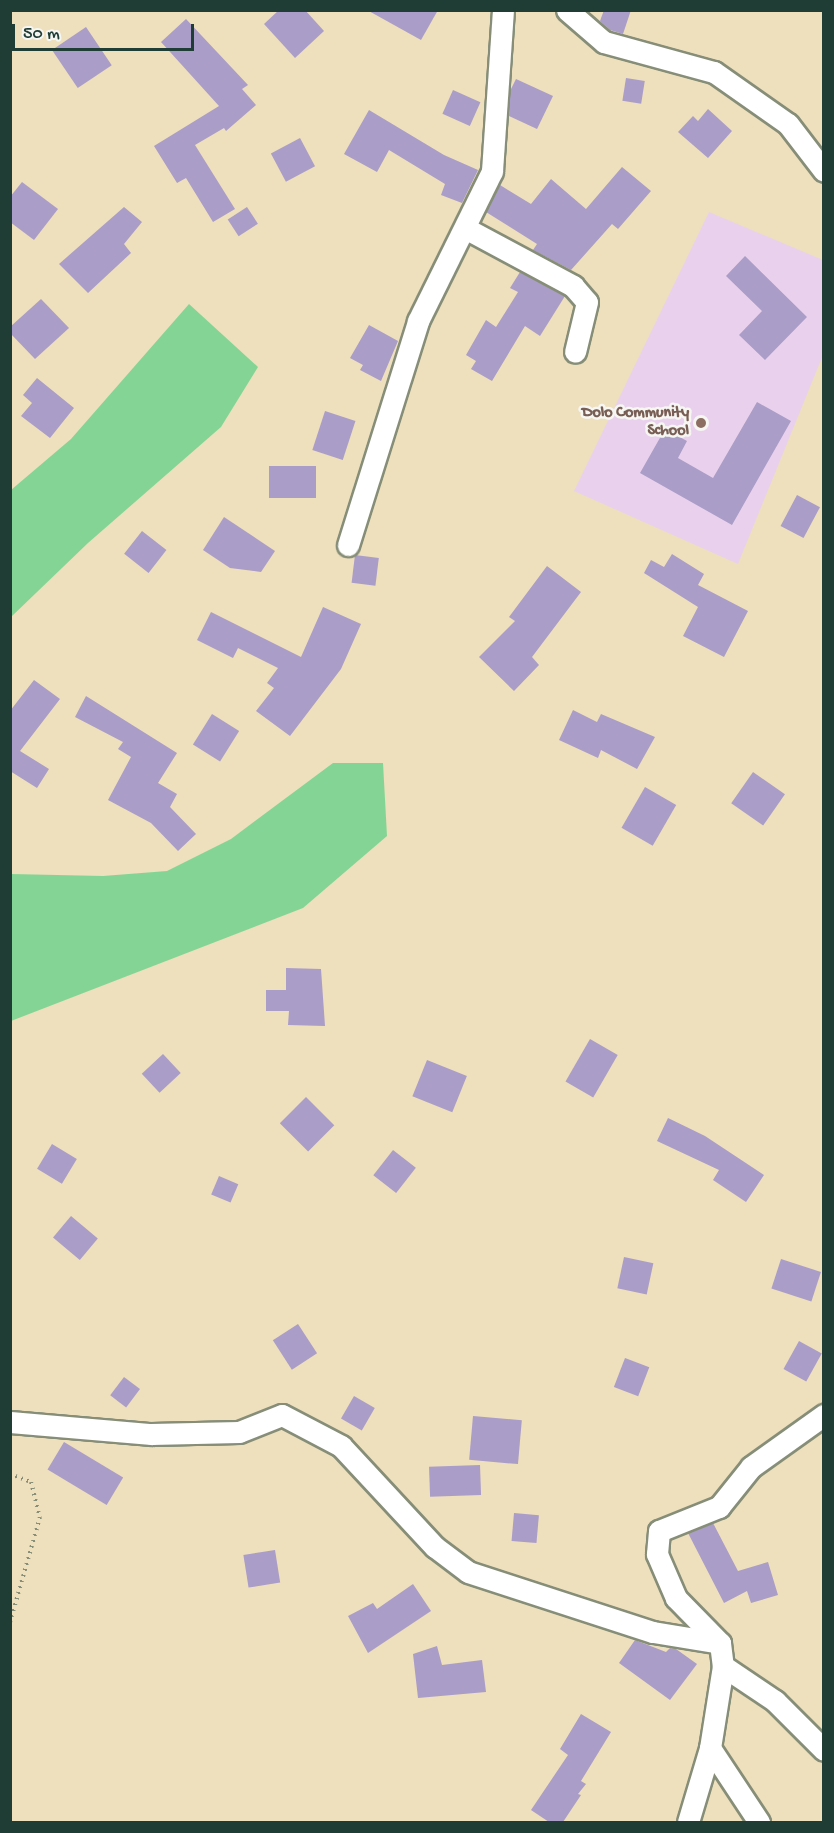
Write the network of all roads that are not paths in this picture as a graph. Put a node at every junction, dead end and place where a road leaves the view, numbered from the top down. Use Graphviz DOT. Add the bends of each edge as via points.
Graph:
graph roads {
  1 [pos="503,10"];
  2 [pos="567,10"];
  3 [pos="824,171"];
  4 [pos="465,228"];
  5 [pos="574,352"];
  6 [pos="348,545"];
  7 [pos="824,1415"];
  8 [pos="10,1422"];
  9 [pos="720,1643"];
  10 [pos="723,1666"];
  11 [pos="710,1748"];
  12 [pos="824,1750"];
  13 [pos="688,1822"];
  14 [pos="759,1822"];
  1 -- 4 [label="street" via="492,171"];
  2 -- 3 [label="street" via="604,42 714,72 788,124"];
  4 -- 5 [label="street" via="573,286 587,302"];
  4 -- 6 [label="street" via="418,321"];
  7 -- 9 [label="street" via="751,1467 719,1507 659,1531 657,1554 676,1598"];
  8 -- 9 [label="street" via="151,1434 240,1432 282,1415 341,1446 435,1547 468,1572 653,1632"];
  9 -- 10 [label="street"];
  10 -- 11 [label="street"];
  10 -- 12 [label="street" via="775,1701"];
  11 -- 13 [label="street"];
  11 -- 14 [label="street"];
}
